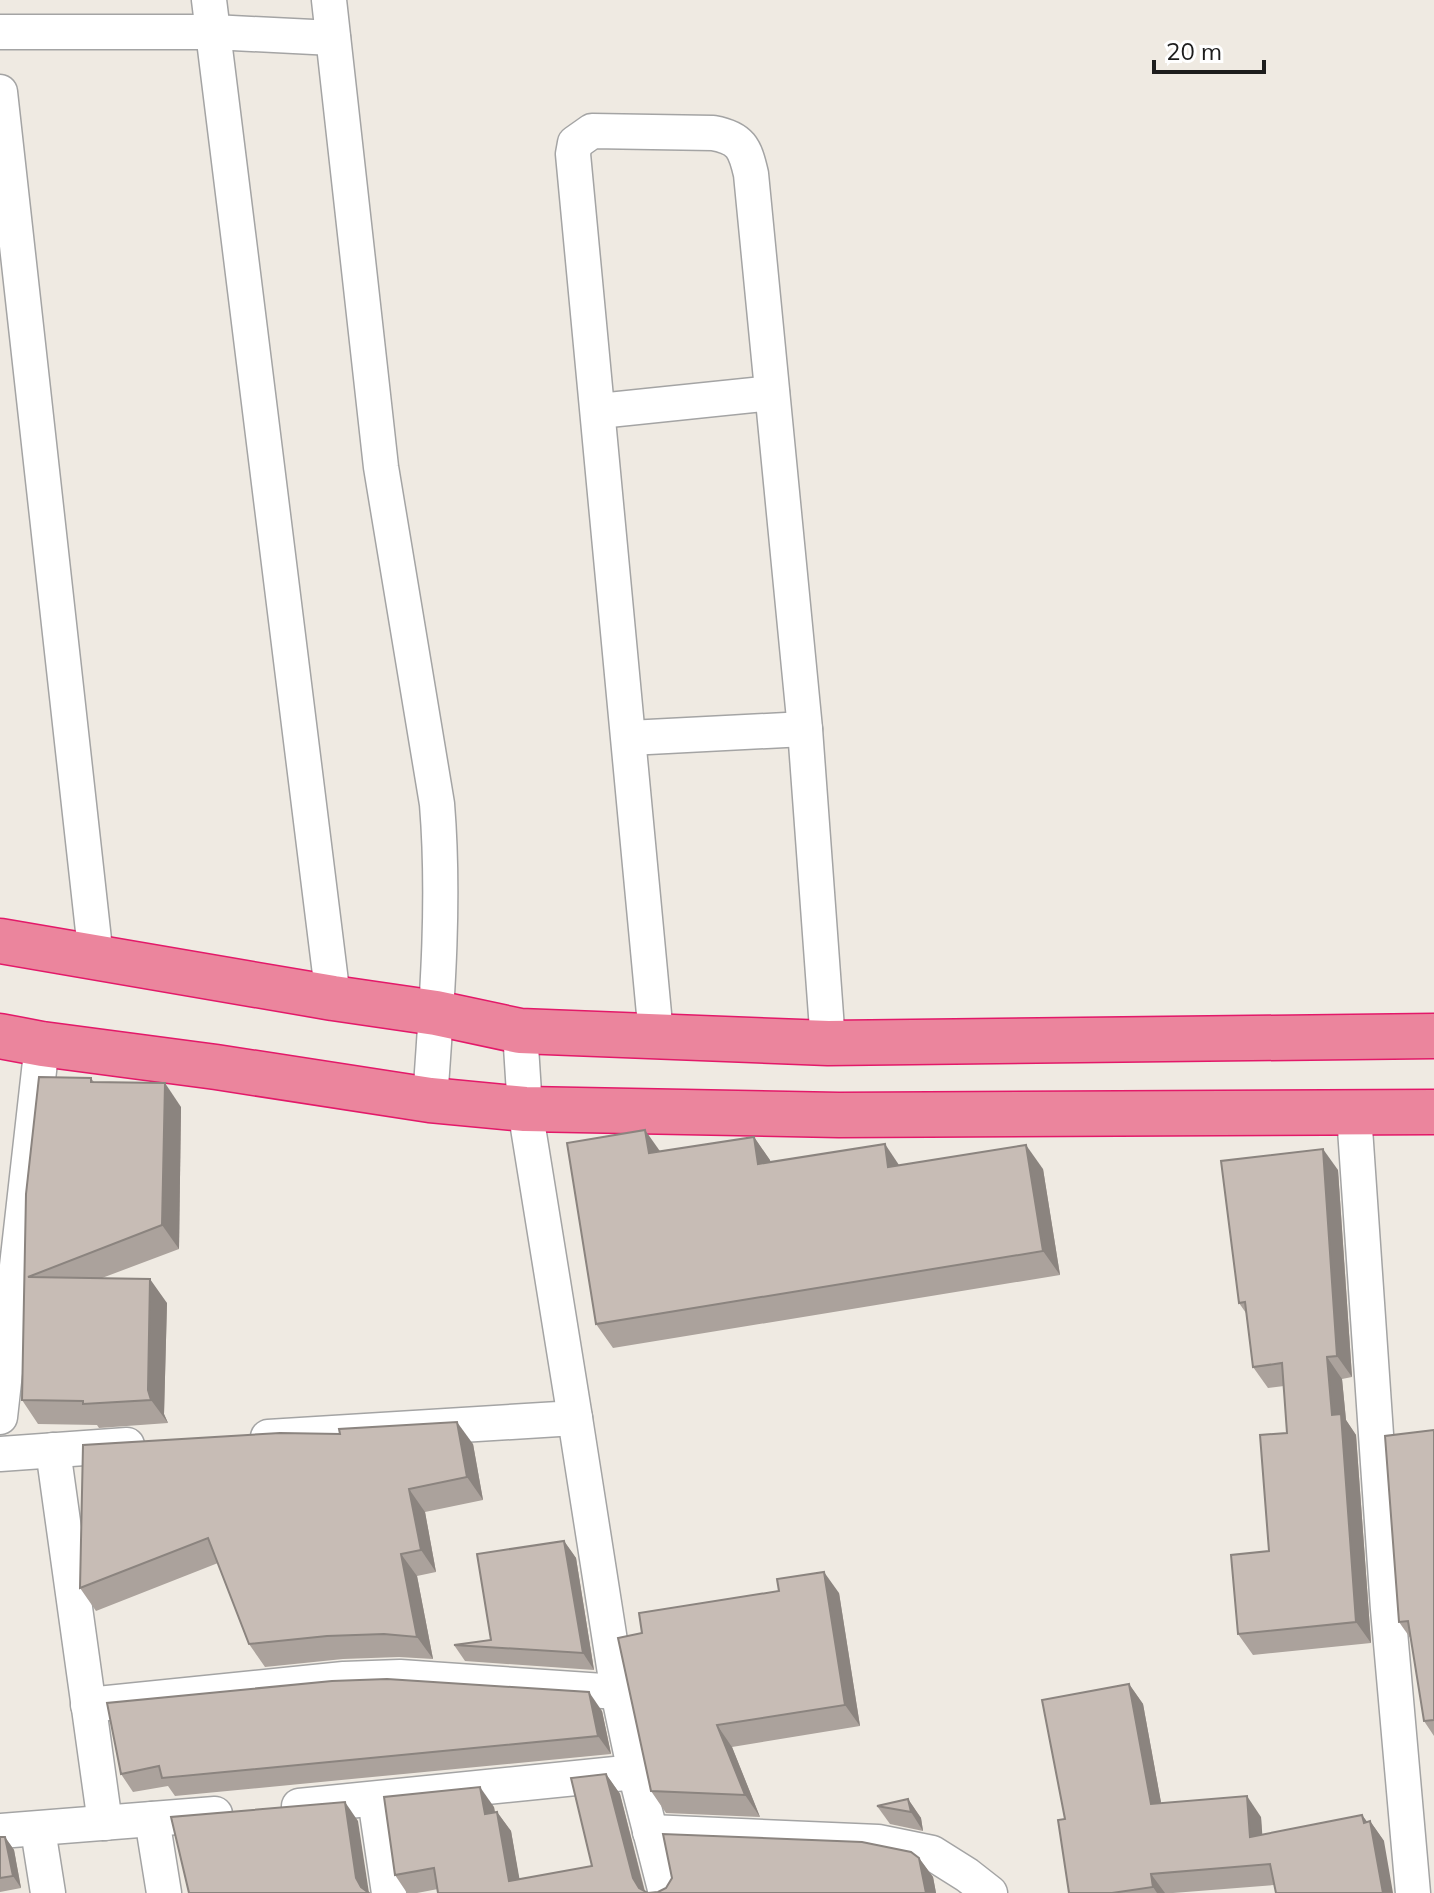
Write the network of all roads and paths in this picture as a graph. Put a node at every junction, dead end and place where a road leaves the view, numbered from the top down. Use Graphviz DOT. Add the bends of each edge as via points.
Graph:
graph roads {
  1 [pos="329,0"];
  2 [pos="211,16"];
  3 [pos="0,32"];
  4 [pos="333,38"];
  5 [pos="0,92"];
  6 [pos="772,393"];
  7 [pos="599,411"];
  8 [pos="805,729"];
  9 [pos="629,738"];
  10 [pos="0,941"];
  11 [pos="96,958"];
  12 [pos="333,998"];
  13 [pos="436,1013"];
  14 [pos="520,1031"];
  15 [pos="656,1035"];
  16 [pos="1434,1036"];
  17 [pos="21,1040"];
  18 [pos="828,1043"];
  19 [pos="430,1100"];
  20 [pos="525,1109"];
  21 [pos="1434,1112"];
  22 [pos="1354,1114"];
  23 [pos="0,1417"];
  24 [pos="575,1418"];
  25 [pos="243,1438"];
  26 [pos="164,1443"];
  27 [pos="53,1450"];
  28 [pos="0,1454"];
  29 [pos="618,1692"];
  30 [pos="88,1705"];
  31 [pos="635,1772"];
  32 [pos="375,1799"];
  33 [pos="152,1819"];
  34 [pos="105,1823"];
  35 [pos="38,1830"];
  36 [pos="0,1831"];
  37 [pos="650,1832"];
  38 [pos="48,1893"];
  39 [pos="164,1893"];
  40 [pos="389,1893"];
  41 [pos="666,1893"];
  42 [pos="990,1893"];
  43 [pos="1413,1893"];
  1 -- 4 [label="street"];
  2 -- 3 [label="street"];
  2 -- 4 [label="street"];
  2 -- 12 [label="street"];
  4 -- 13 [label="street" via="381,467 437,804 441,853"];
  5 -- 11 [label="street"];
  6 -- 7 [label="street"];
  6 -- 7 [label="street" via="751,174 739,142 713,133 592,131 575,143 573,154"];
  6 -- 8 [label="street"];
  7 -- 9 [label="street"];
  8 -- 9 [label="street"];
  8 -- 18 [label="street"];
  9 -- 15 [label="street"];
  10 -- 11 [label="highway"];
  11 -- 12 [label="highway"];
  12 -- 13 [label="highway"];
  13 -- 14 [label="highway"];
  13 -- 19 [label="street"];
  14 -- 15 [label="highway"];
  14 -- 20 [label="street"];
  15 -- 18 [label="highway"];
  16 -- 18 [label="highway"];
  17 -- 19 [label="highway"];
  17 -- 23 [label="street"];
  19 -- 20 [label="highway"];
  20 -- 22 [label="highway" via="839,1115"];
  20 -- 24 [label="street"];
  21 -- 22 [label="highway"];
  22 -- 43 [label="street"];
  24 -- 25 [label="street"];
  24 -- 29 [label="street"];
  26 -- 27 [label="street"];
  27 -- 28 [label="street"];
  27 -- 30 [label="street"];
  29 -- 30 [label="street" via="400,1677"];
  29 -- 31 [label="street"];
  30 -- 34 [label="street"];
  31 -- 32 [label="street"];
  31 -- 37 [label="street"];
  32 -- 33 [label="street"];
  32 -- 40 [label="street"];
  33 -- 34 [label="street"];
  33 -- 39 [label="street"];
  34 -- 35 [label="street"];
  35 -- 36 [label="street"];
  35 -- 38 [label="street"];
  37 -- 41 [label="street"];
  37 -- 42 [label="street" via="878,1842 932,1853"];
}
